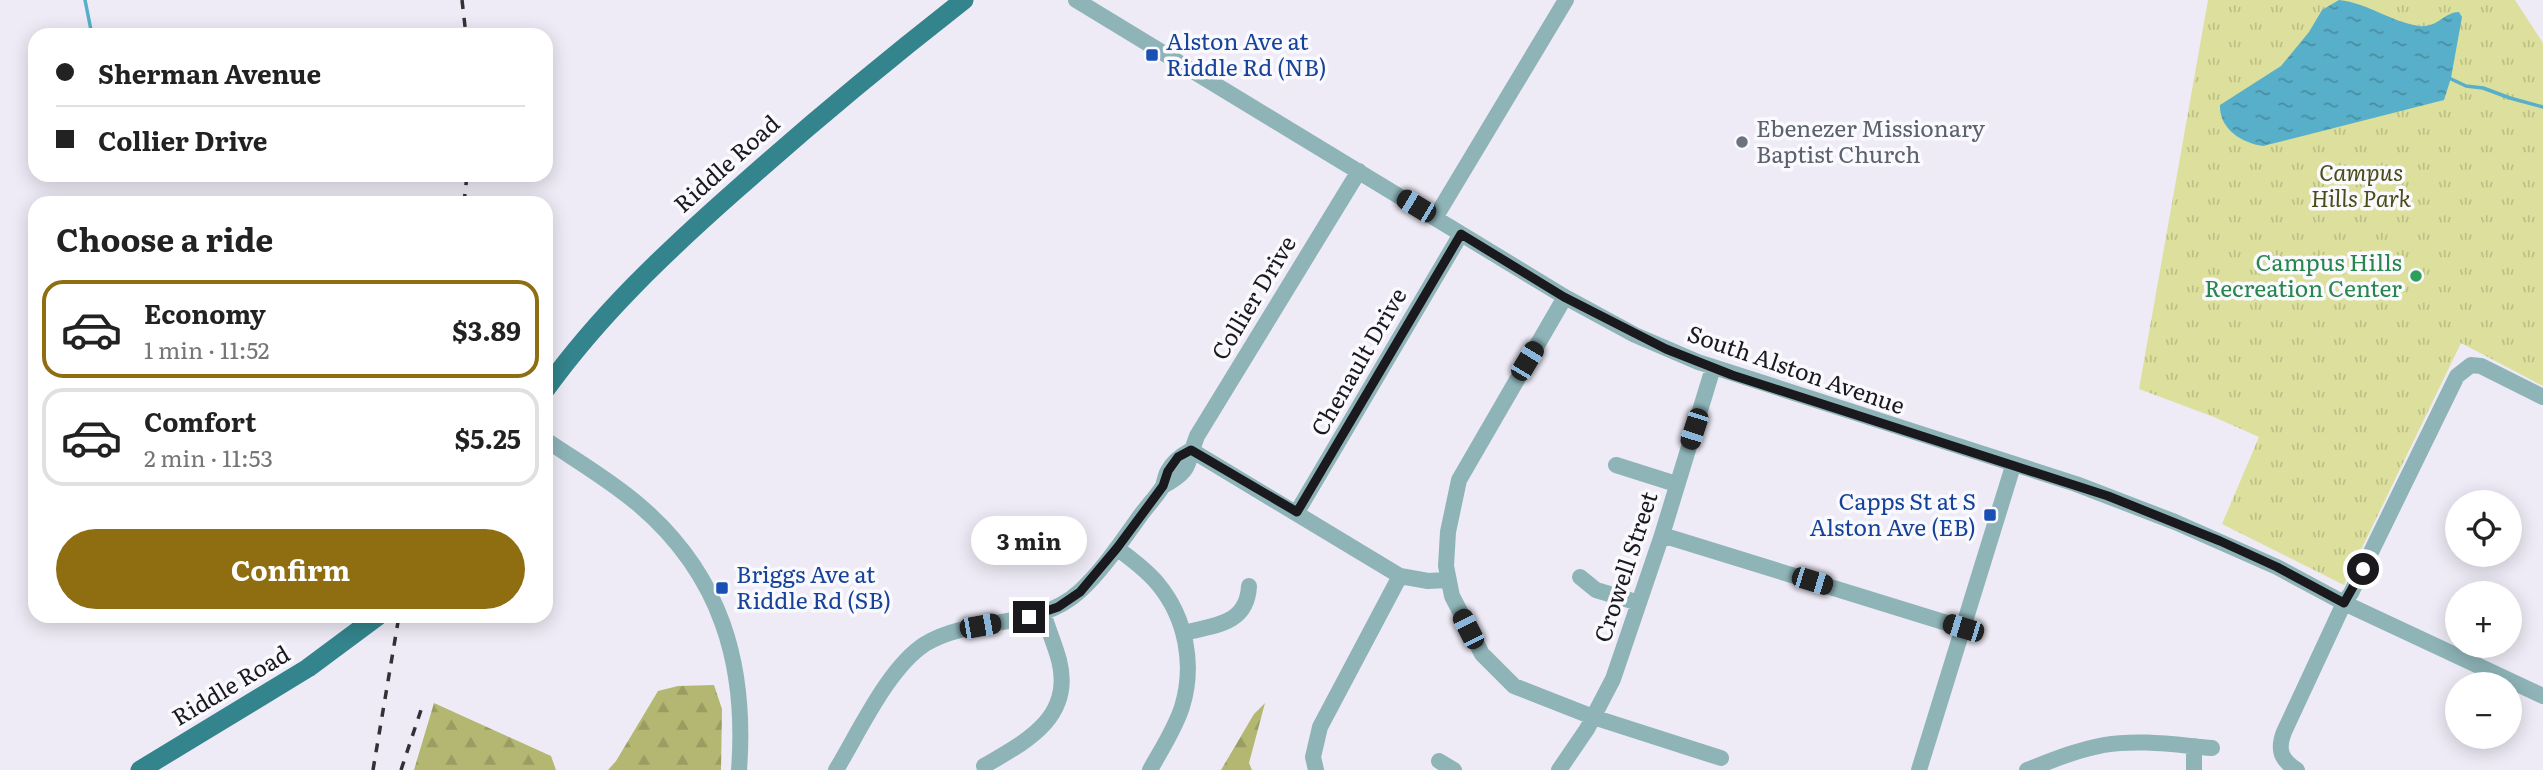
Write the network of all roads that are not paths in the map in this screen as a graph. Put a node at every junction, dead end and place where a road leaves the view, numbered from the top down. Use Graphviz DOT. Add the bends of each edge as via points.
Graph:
graph roads {
  1 [pos="964,0"];
  2 [pos="1076,0"];
  3 [pos="1566,0"];
  4 [pos="1359,171"];
  5 [pos="1434,218"];
  6 [pos="1461,234"];
  7 [pos="1564,297"];
  8 [pos="1713,368"];
  9 [pos="553,381"];
  10 [pos="2543,397"];
  11 [pos="553,445"];
  12 [pos="1191,450"];
  13 [pos="1616,465"];
  14 [pos="2012,466"];
  15 [pos="1676,484"];
  16 [pos="1297,512"];
  17 [pos="1662,534"];
  18 [pos="1117,548"];
  19 [pos="1400,576"];
  20 [pos="1580,577"];
  21 [pos="1447,580"];
  22 [pos="1249,586"];
  23 [pos="1639,603"];
  24 [pos="2344,603"];
  25 [pos="1043,613"];
  26 [pos="369,623"];
  27 [pos="1963,628"];
  28 [pos="1184,633"];
  29 [pos="2543,696"];
  30 [pos="1593,717"];
  31 [pos="2194,747"];
  32 [pos="2212,748"];
  33 [pos="1721,758"];
  34 [pos="1439,761"];
  35 [pos="984,766"];
  36 [pos="1923,769"];
  37 [pos="140,770"];
  38 [pos="739,770"];
  39 [pos="836,770"];
  40 [pos="1150,770"];
  41 [pos="1316,770"];
  42 [pos="1454,770"];
  43 [pos="1559,770"];
  44 [pos="2027,770"];
  45 [pos="2194,770"];
  46 [pos="2297,770"];
  1 -- 9 [label="main road, Riddle Road" via="810,124 688,232 623,296"];
  2 -- 4 [label="street, South Alston Avenue"];
  3 -- 5 [label="street"];
  4 -- 5 [label="street, South Alston Avenue"];
  4 -- 12 [label="street, Collier Drive"];
  5 -- 6 [label="street, South Alston Avenue"];
  6 -- 7 [label="street, South Alston Avenue"];
  6 -- 16 [label="street, Chenault Drive"];
  7 -- 8 [label="street, South Alston Avenue" via="1635,335"];
  7 -- 21 [label="street" via="1459,480 1450,513"];
  8 -- 14 [label="street, South Alston Avenue"];
  8 -- 15 [label="street, Crowell Street"];
  10 -- 24 [label="street" via="2481,366 2463,369"];
  11 -- 38 [label="street" via="648,512 682,550 707,588 738,678 742,723"];
  12 -- 16 [label="street"];
  12 -- 18 [label="street, Collier Drive" via="1178,457 1163,486"];
  13 -- 15 [label="street"];
  14 -- 24 [label="street, South Alston Avenue" via="2186,526"];
  14 -- 27 [label="street"];
  15 -- 17 [label="street, Crowell Street"];
  16 -- 19 [label="street"];
  17 -- 23 [label="street, Crowell Street"];
  17 -- 27 [label="street"];
  18 -- 25 [label="street, Collier Drive" via="1080,592"];
  18 -- 28 [label="street" via="1157,583"];
  19 -- 21 [label="street"];
  19 -- 41 [label="street" via="1320,727 1313,757"];
  20 -- 23 [label="street" via="1596,590"];
  21 -- 30 [label="street" via="1482,654 1505,679"];
  22 -- 28 [label="street" via="1238,616"];
  23 -- 30 [label="street, Crowell Street" via="1613,679"];
  24 -- 29 [label="street, South Alston Avenue"];
  24 -- 46 [label="street" via="2284,732 2282,758"];
  25 -- 35 [label="street" via="1059,662 1058,701 1034,736"];
  25 -- 39 [label="street, Collier Drive" via="956,631 924,645 897,671"];
  26 -- 37 [label="main road, Riddle Road" via="308,668"];
  27 -- 36 [label="street"];
  28 -- 40 [label="street" via="1188,673 1182,707"];
  30 -- 33 [label="street"];
  30 -- 43 [label="street, Crowell Street"];
  31 -- 32 [label="street"];
  31 -- 44 [label="street" via="2104,745"];
  31 -- 45 [label="street"];
  34 -- 42 [label="street"];
}
